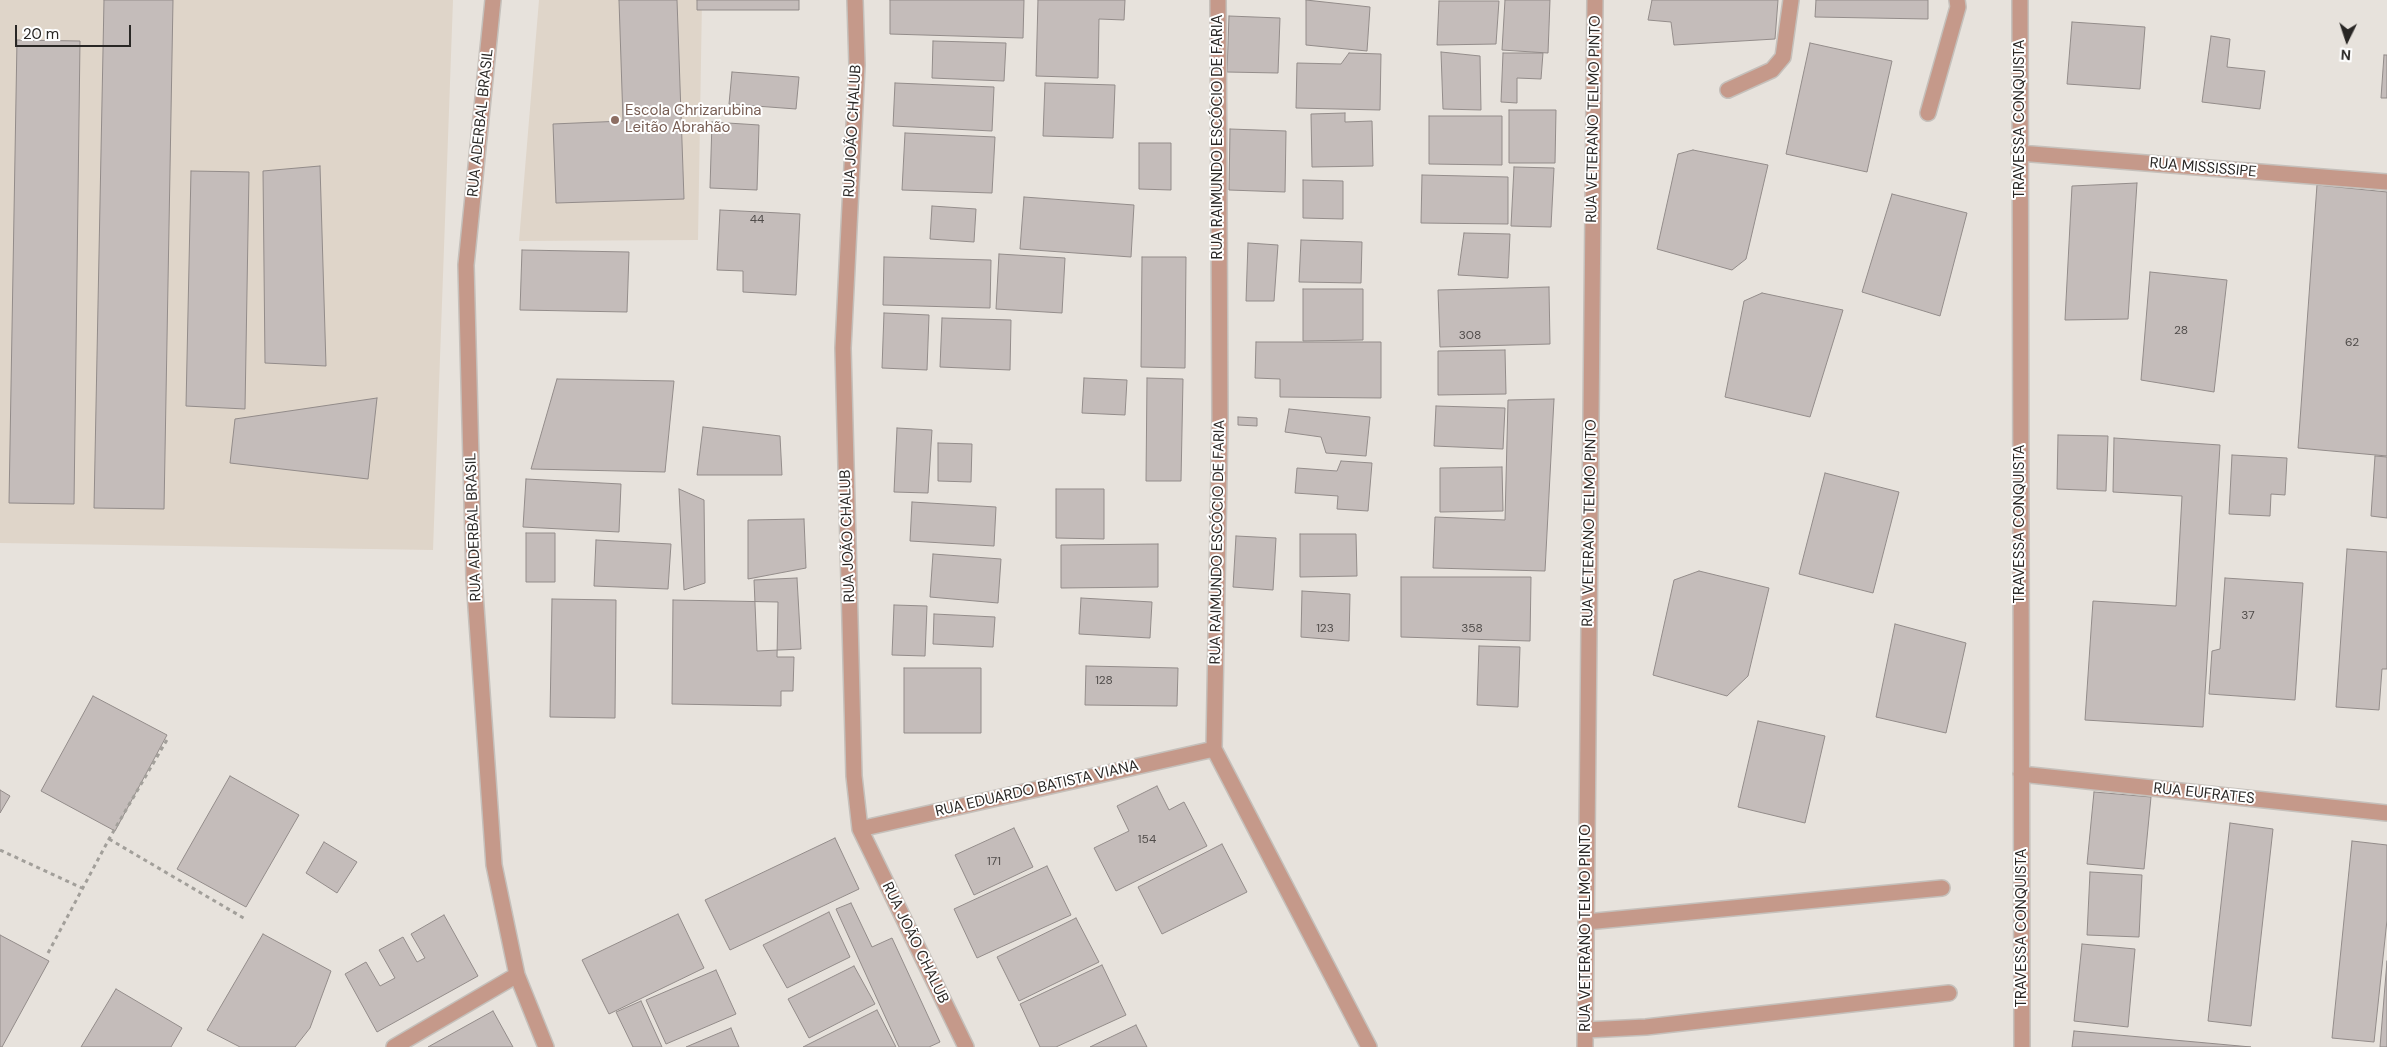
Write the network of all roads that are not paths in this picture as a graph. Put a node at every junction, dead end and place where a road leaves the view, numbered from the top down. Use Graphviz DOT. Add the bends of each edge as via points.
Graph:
graph roads {
  1 [pos="493,0"];
  2 [pos="855,0"];
  3 [pos="1218,0"];
  4 [pos="1595,0"];
  5 [pos="1791,0"];
  6 [pos="1957,0"];
  7 [pos="2020,0"];
  8 [pos="1728,90"];
  9 [pos="1928,113"];
  10 [pos="2020,153"];
  11 [pos="2387,182"];
  12 [pos="1214,749"];
  13 [pos="2021,774"];
  14 [pos="2387,813"];
  15 [pos="860,829"];
  16 [pos="1942,888"];
  17 [pos="1586,922"];
  18 [pos="517,975"];
  19 [pos="1949,993"];
  20 [pos="1585,1030"];
  21 [pos="394,1047"];
  22 [pos="546,1047"];
  23 [pos="966,1047"];
  24 [pos="1369,1047"];
  25 [pos="1585,1047"];
  26 [pos="2022,1047"];
  1 -- 18 [label="street, RUA ADERBAL BRASIL" via="466,265 474,578 494,865"];
  2 -- 15 [label="street, RUA JOÃO CHALUB" via="857,65 843,348 854,776"];
  3 -- 12 [label="street, RUA RAIMUNDO ESCÓCIO DE FARIA" via="1220,418"];
  4 -- 17 [label="street, RUA VETERANO TELMO PINTO"];
  5 -- 8 [label="street" via="1783,57 1772,70"];
  6 -- 9 [label="street"];
  7 -- 10 [label="street, TRAVESSA CONQUISTA"];
  10 -- 11 [label="street, RUA MISSISSIPE"];
  10 -- 13 [label="street, TRAVESSA CONQUISTA"];
  12 -- 15 [label="street, RUA EDUARDO BATISTA VIANA"];
  12 -- 24 [label="street, RUA RAIMUNDO ESCÓCIO DE FARIA"];
  13 -- 14 [label="street, RUA EUFRATES"];
  13 -- 26 [label="street, TRAVESSA CONQUISTA"];
  15 -- 23 [label="street, RUA JOÃO CHALUB"];
  16 -- 17 [label="street"];
  17 -- 20 [label="street, RUA VETERANO TELMO PINTO"];
  18 -- 21 [label="street"];
  18 -- 22 [label="street, RUA ADERBAL BRASIL"];
  19 -- 20 [label="street"];
  20 -- 25 [label="street, RUA VETERANO TELMO PINTO"];
}
